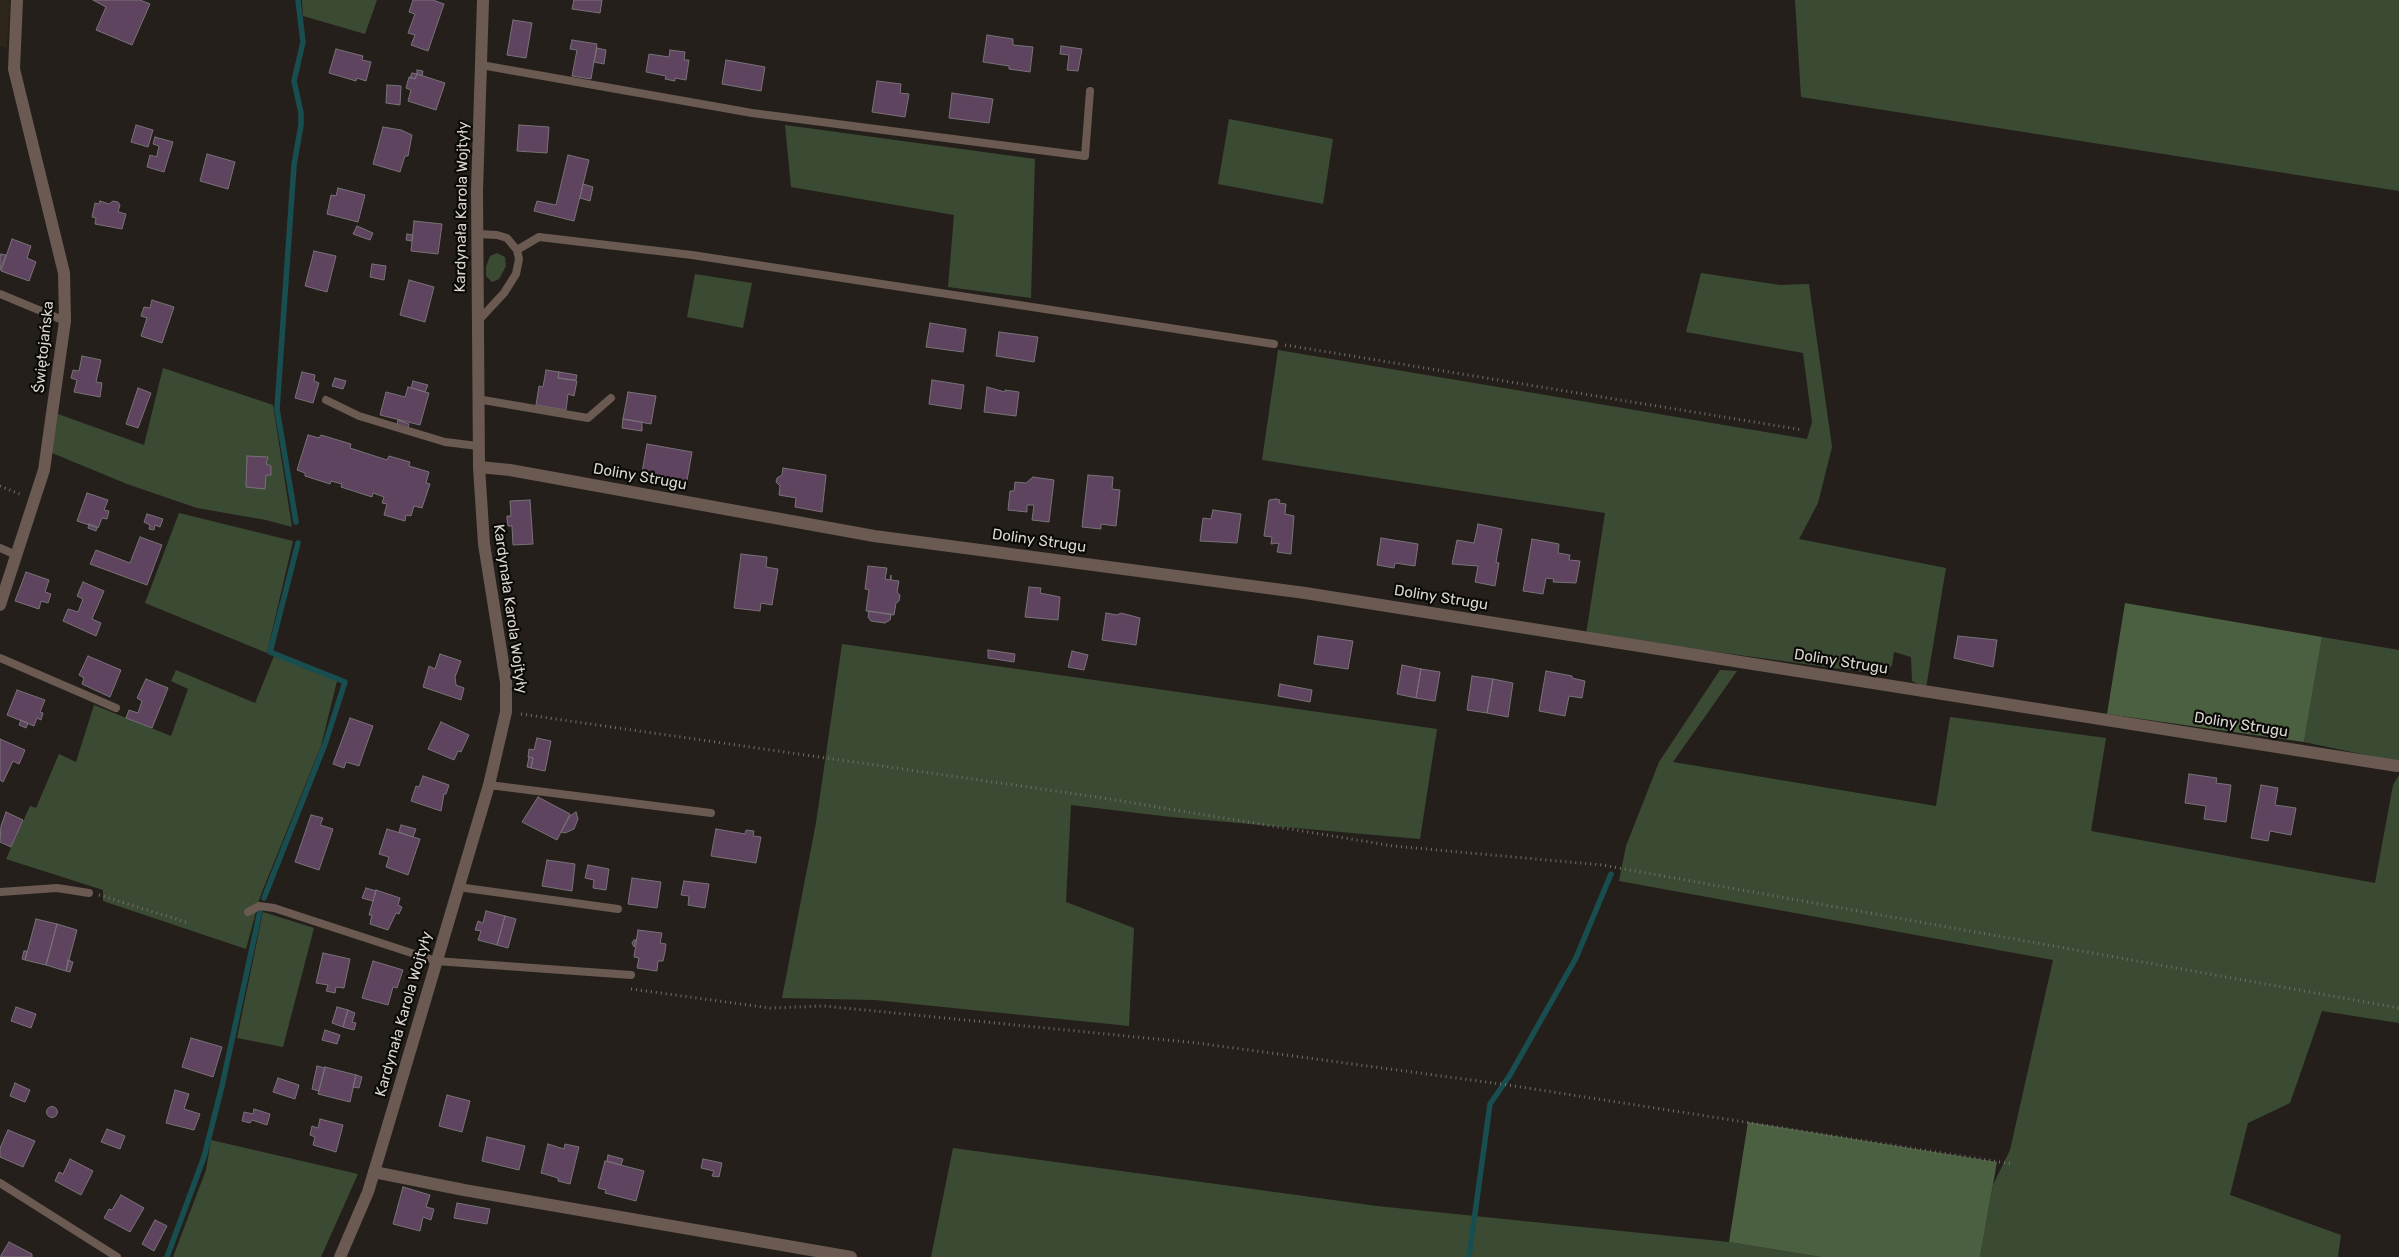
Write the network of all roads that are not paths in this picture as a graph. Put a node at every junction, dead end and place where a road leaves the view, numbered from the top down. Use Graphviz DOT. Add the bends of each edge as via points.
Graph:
graph roads {
  1 [pos="17,0"];
  2 [pos="482,0"];
  3 [pos="481,65"];
  4 [pos="1090,91"];
  5 [pos="478,234"];
  6 [pos="516,250"];
  7 [pos="0,294"];
  8 [pos="65,321"];
  9 [pos="478,321"];
  10 [pos="1274,344"];
  11 [pos="611,398"];
  12 [pos="477,399"];
  13 [pos="326,400"];
  14 [pos="478,446"];
  15 [pos="478,467"];
  16 [pos="0,548"];
  17 [pos="16,555"];
  18 [pos="0,605"];
  19 [pos="0,658"];
  20 [pos="116,708"];
  21 [pos="2397,766"];
  22 [pos="489,785"];
  23 [pos="711,813"];
  24 [pos="458,887"];
  25 [pos="0,892"];
  26 [pos="89,893"];
  27 [pos="618,909"];
  28 [pos="248,912"];
  29 [pos="436,961"];
  30 [pos="631,975"];
  31 [pos="374,1172"];
  32 [pos="0,1183"];
  33 [pos="118,1257"];
  34 [pos="340,1257"];
  35 [pos="851,1257"];
  1 -- 8 [label="street, Świętojańska" via="14,69 64,273"];
  2 -- 3 [label="street, Kardynała Karola Wojtyły"];
  3 -- 4 [label="lane" via="752,113 1085,156"];
  3 -- 5 [label="street, Kardynała Karola Wojtyły"];
  5 -- 6 [label="lane" via="497,234 507,238"];
  5 -- 9 [label="street, Kardynała Karola Wojtyły"];
  6 -- 9 [label="lane" via="519,259 516,274 504,293"];
  6 -- 10 [label="lane" via="539,237 692,255"];
  7 -- 8 [label="lane"];
  8 -- 17 [label="street, Świętojańska" via="47,456"];
  9 -- 12 [label="street, Kardynała Karola Wojtyły"];
  11 -- 12 [label="lane" via="588,418"];
  12 -- 14 [label="street, Kardynała Karola Wojtyły"];
  13 -- 14 [label="lane" via="359,416 397,428 444,442"];
  14 -- 15 [label="street, Kardynała Karola Wojtyły"];
  15 -- 21 [label="street, Doliny Strugu" via="510,470 874,536 1305,593"];
  15 -- 22 [label="street, Kardynała Karola Wojtyły" via="484,544 506,682 506,712"];
  16 -- 17 [label="lane"];
  17 -- 18 [label="street, Świętojańska"];
  19 -- 20 [label="lane"];
  22 -- 23 [label="lane"];
  22 -- 24 [label="street, Kardynała Karola Wojtyły"];
  24 -- 27 [label="lane"];
  24 -- 29 [label="street, Kardynała Karola Wojtyły"];
  25 -- 26 [label="lane" via="57,888"];
  28 -- 29 [label="lane" via="259,906 274,908"];
  29 -- 30 [label="lane"];
  29 -- 31 [label="street, Kardynała Karola Wojtyły"];
  31 -- 34 [label="street, Kardynała Karola Wojtyły"];
  31 -- 35 [label="street"];
  32 -- 33 [label="lane"];
}
